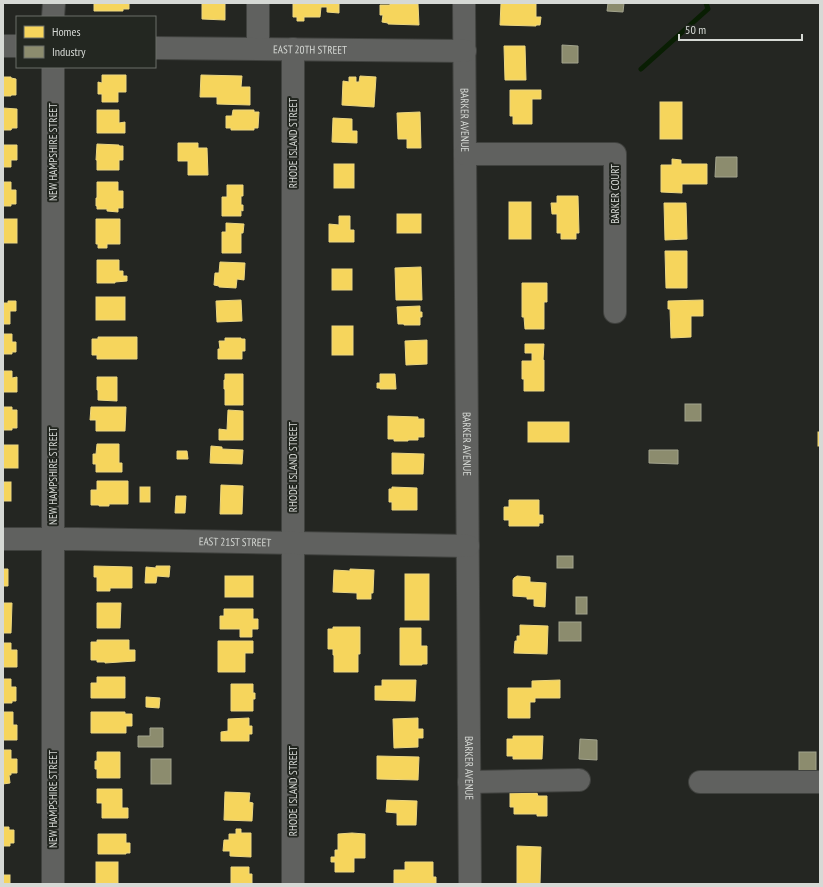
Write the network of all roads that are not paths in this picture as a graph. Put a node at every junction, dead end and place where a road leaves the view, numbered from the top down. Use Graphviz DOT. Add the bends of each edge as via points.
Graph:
graph roads {
  1 [pos="54,3"];
  2 [pos="258,3"];
  3 [pos="464,3"];
  4 [pos="54,16"];
  5 [pos="3,46"];
  6 [pos="16,46"];
  7 [pos="156,48"];
  8 [pos="258,49"];
  9 [pos="293,49"];
  10 [pos="465,51"];
  11 [pos="53,68"];
  12 [pos="466,154"];
  13 [pos="615,312"];
  14 [pos="3,539"];
  15 [pos="53,539"];
  16 [pos="293,543"];
  17 [pos="468,546"];
  18 [pos="579,780"];
  19 [pos="469,782"];
  20 [pos="700,782"];
  21 [pos="820,782"];
  22 [pos="53,884"];
  23 [pos="293,884"];
  24 [pos="470,884"];
  1 -- 4 [label="street"];
  2 -- 8 [label="street"];
  3 -- 10 [label="street, BARKER AVENUE"];
  5 -- 6 [label="street"];
  7 -- 8 [label="street, EAST 20TH STREET"];
  8 -- 9 [label="street, EAST 20TH STREET"];
  9 -- 10 [label="street, EAST 20TH STREET"];
  9 -- 16 [label="street, RHODE ISLAND STREET"];
  10 -- 12 [label="street, BARKER AVENUE"];
  11 -- 15 [label="street, NEW HAMPSHIRE STREET"];
  12 -- 13 [label="street, BARKER COURT" via="615,154"];
  12 -- 17 [label="street, BARKER AVENUE"];
  14 -- 15 [label="street, EAST 21ST STREET"];
  15 -- 16 [label="street, EAST 21ST STREET"];
  15 -- 22 [label="street, NEW HAMPSHIRE STREET"];
  16 -- 17 [label="street, EAST 21ST STREET"];
  16 -- 23 [label="street, RHODE ISLAND STREET"];
  17 -- 19 [label="street, BARKER AVENUE"];
  18 -- 19 [label="street"];
  19 -- 24 [label="street, BARKER AVENUE"];
  20 -- 21 [label="street"];
}
